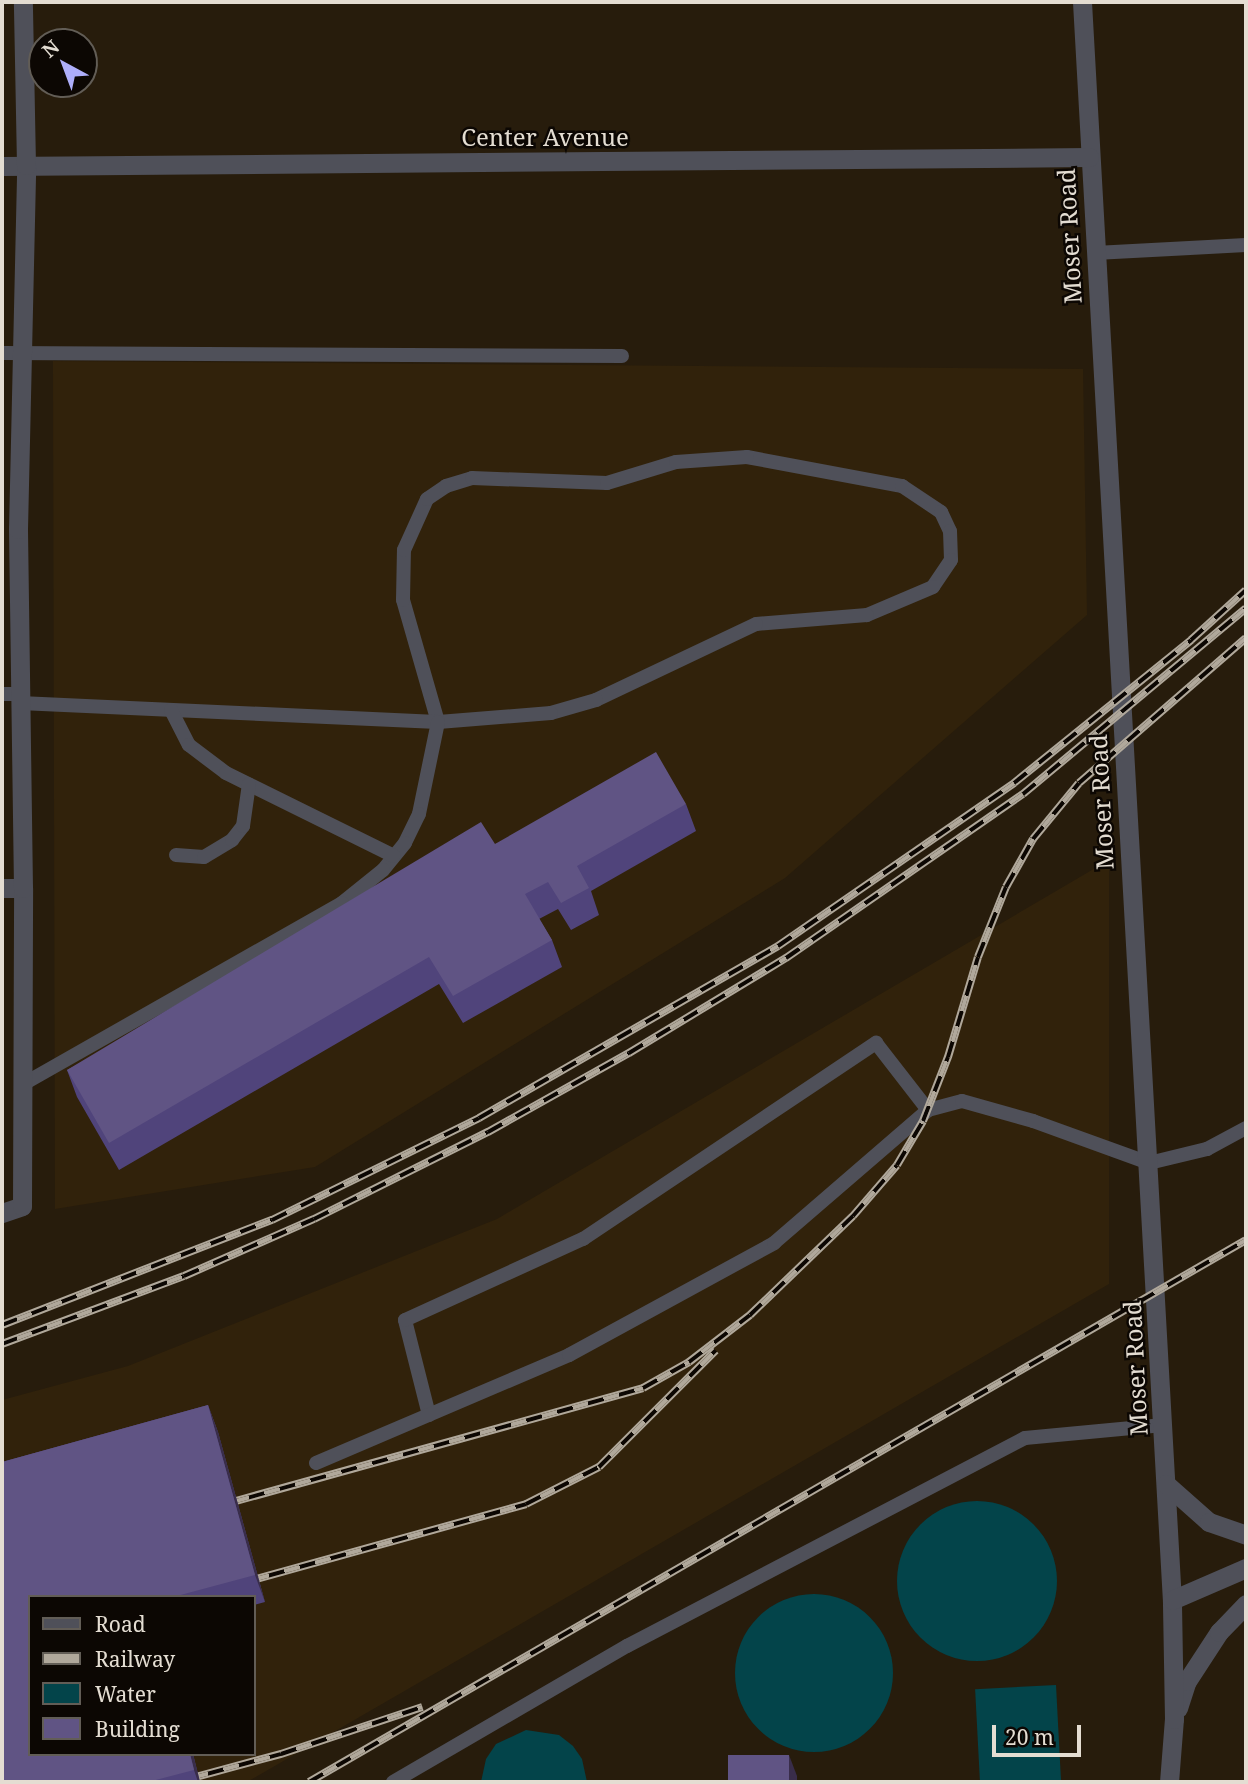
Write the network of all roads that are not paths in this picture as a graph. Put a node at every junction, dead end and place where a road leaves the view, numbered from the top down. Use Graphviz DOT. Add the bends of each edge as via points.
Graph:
graph roads {
  1 [pos="23,2"];
  2 [pos="1082,2"];
  3 [pos="1089,157"];
  4 [pos="26,165"];
  5 [pos="2,166"];
  6 [pos="1246,245"];
  7 [pos="1095,253"];
  8 [pos="2,352"];
  9 [pos="22,352"];
  10 [pos="622,356"];
  11 [pos="10,529"];
  12 [pos="14,697"];
  13 [pos="171,710"];
  14 [pos="438,722"];
  15 [pos="249,784"];
  16 [pos="176,855"];
  17 [pos="394,856"];
  18 [pos="2,888"];
  19 [pos="23,888"];
  20 [pos="22,1085"];
  21 [pos="928,1110"];
  22 [pos="1246,1128"];
  23 [pos="1149,1163"];
  24 [pos="2,1213"];
  25 [pos="429,1415"];
  26 [pos="1163,1425"];
  27 [pos="316,1463"];
  28 [pos="1166,1484"];
  29 [pos="1246,1535"];
  30 [pos="1246,1568"];
  31 [pos="1172,1600"];
  32 [pos="1246,1604"];
  33 [pos="1174,1719"];
  34 [pos="393,1782"];
  35 [pos="1169,1782"];
  1 -- 4 [label="street"];
  2 -- 3 [label="street, Moser Road"];
  3 -- 4 [label="street, Center Avenue"];
  3 -- 7 [label="street, Moser Road"];
  4 -- 5 [label="street, Center Avenue"];
  4 -- 9 [label="street"];
  6 -- 7 [label="lane"];
  7 -- 23 [label="street, Moser Road"];
  8 -- 9 [label="lane"];
  9 -- 10 [label="lane"];
  9 -- 11 [label="street"];
  11 -- 12 [label="street"];
  12 -- 13 [label="lane"];
  12 -- 19 [label="street"];
  13 -- 14 [label="lane"];
  13 -- 15 [label="lane" via="189,745"];
  14 -- 14 [label="lane" via="551,713 596,700 756,624 867,615 933,587 951,561 950,531 941,512 902,486 747,457 676,462 607,483 472,478 446,486 427,499 404,550 403,588"];
  14 -- 17 [label="lane" via="419,814"];
  15 -- 16 [label="lane" via="243,827 232,840 204,857"];
  15 -- 17 [label="lane"];
  17 -- 20 [label="lane" via="342,903"];
  18 -- 19 [label="street"];
  19 -- 20 [label="street"];
  20 -- 24 [label="street" via="22,1206"];
  21 -- 23 [label="lane" via="962,1101 1034,1121"];
  21 -- 25 [label="lane" via="774,1243 569,1355"];
  21 -- 25 [label="lane" via="876,1043 583,1239 405,1320"];
  22 -- 23 [label="lane" via="1207,1149"];
  23 -- 26 [label="street, Moser Road"];
  25 -- 27 [label="lane"];
  26 -- 28 [label="street, Moser Road"];
  26 -- 34 [label="lane" via="1025,1438 628,1646"];
  28 -- 29 [label="street" via="1209,1522"];
  28 -- 31 [label="street, Moser Road"];
  30 -- 31 [label="street"];
  31 -- 33 [label="street, Moser Road"];
  32 -- 33 [label="street" via="1219,1632 1187,1681"];
  33 -- 35 [label="street"];
}
